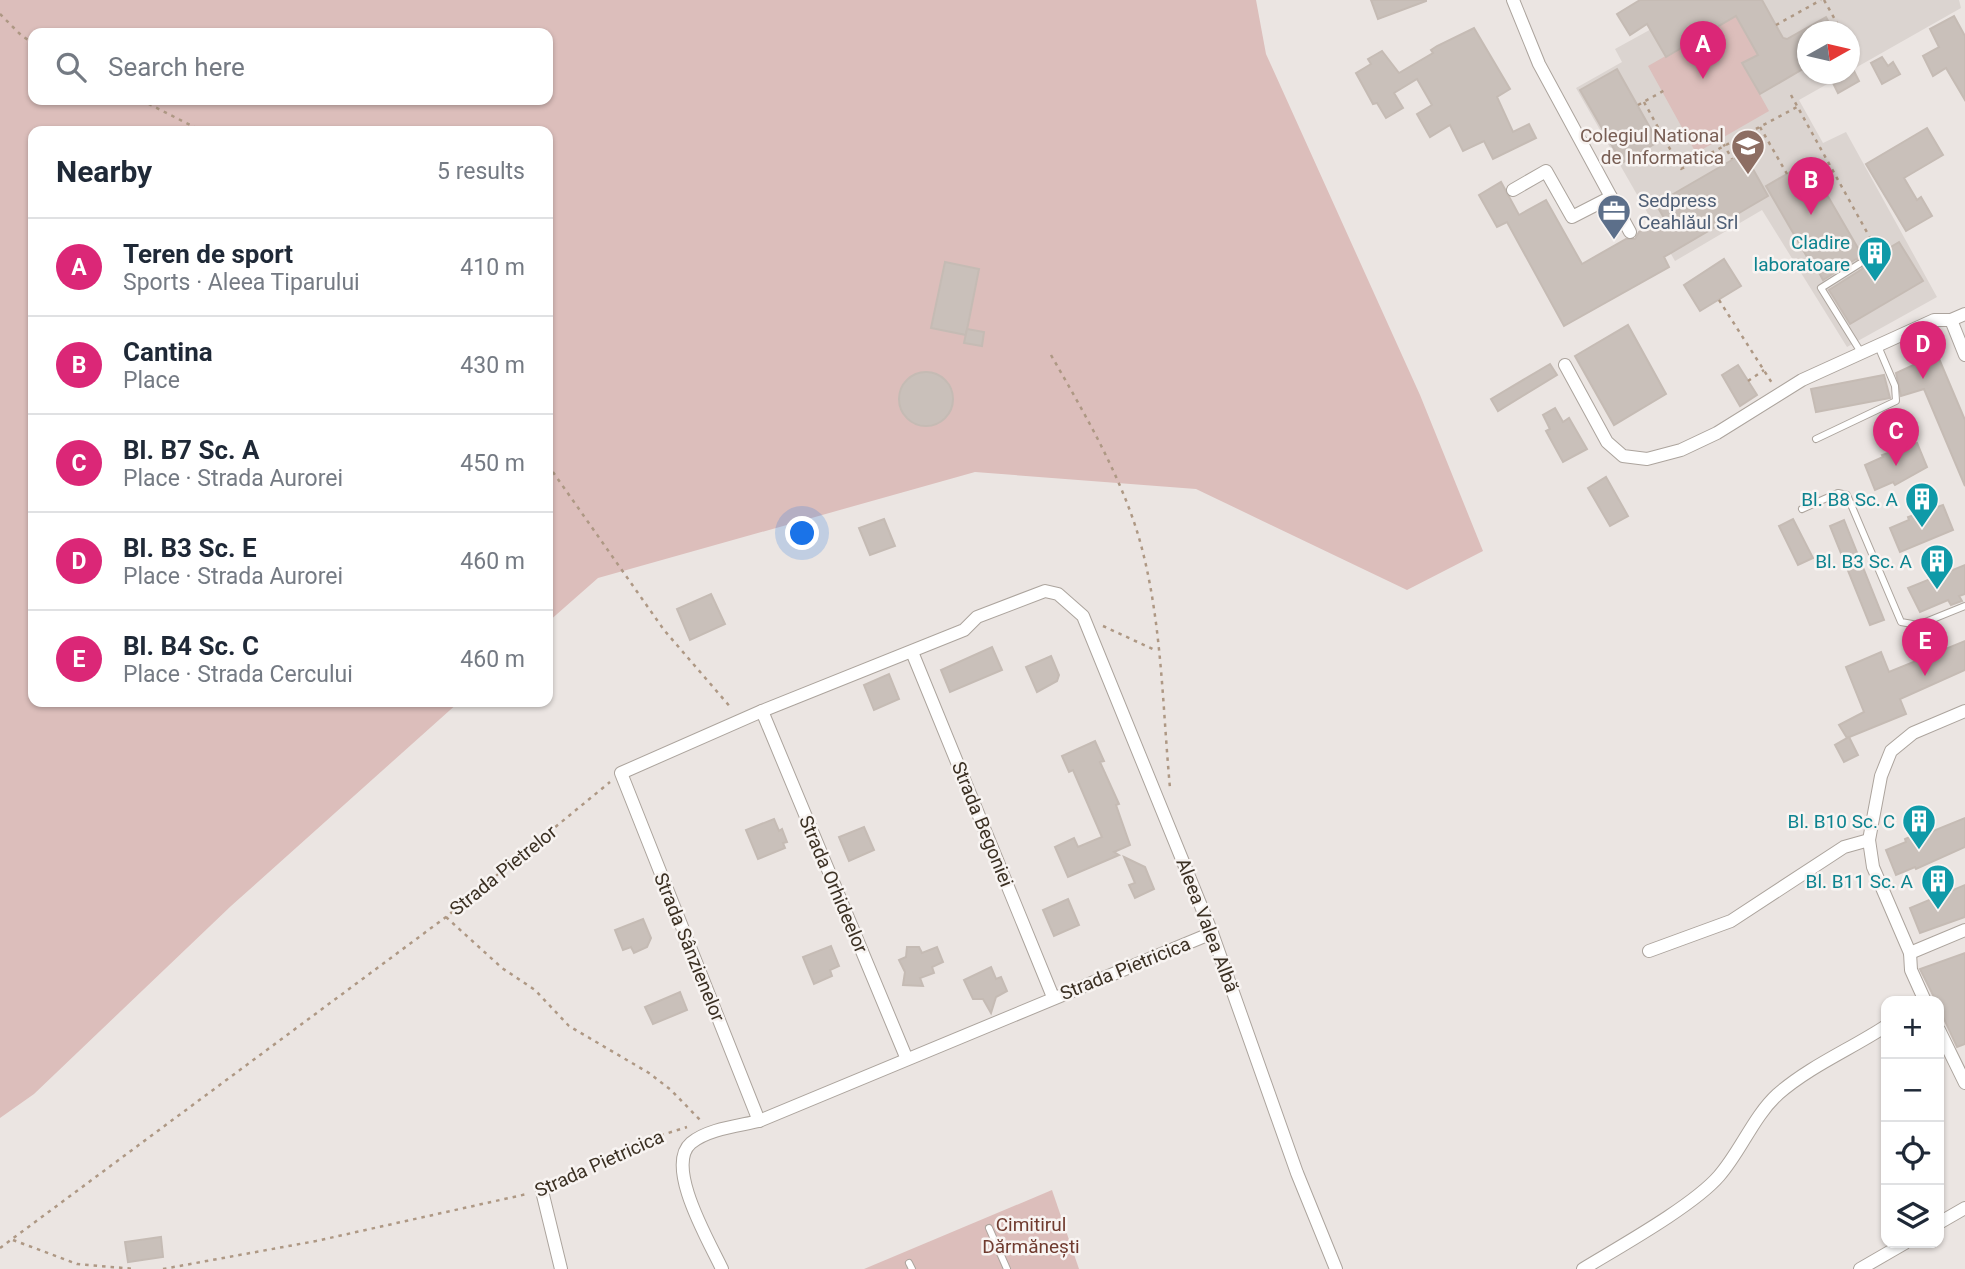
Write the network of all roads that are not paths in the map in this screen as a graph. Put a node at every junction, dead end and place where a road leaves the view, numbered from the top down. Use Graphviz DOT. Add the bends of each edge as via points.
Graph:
graph roads {
  1 [pos="1513,0"];
  2 [pos="1513,190"];
  3 [pos="1611,197"];
  4 [pos="1630,232"];
  5 [pos="1859,264"];
  6 [pos="1965,314"];
  7 [pos="1951,320"];
  8 [pos="1878,346"];
  9 [pos="1862,354"];
  10 [pos="1965,355"];
  11 [pos="1565,365"];
  12 [pos="1816,439"];
  13 [pos="1802,509"];
  14 [pos="1965,606"];
  15 [pos="912,652"];
  16 [pos="1965,710"];
  17 [pos="762,711"];
  18 [pos="1869,840"];
  19 [pos="1965,930"];
  20 [pos="1212,933"];
  21 [pos="1649,951"];
  22 [pos="1910,953"];
  23 [pos="1923,996"];
  24 [pos="1053,997"];
  25 [pos="1881,1029"];
  26 [pos="1944,1040"];
  27 [pos="906,1057"];
  28 [pos="1964,1079"];
  29 [pos="759,1121"];
  30 [pos="542,1191"];
  31 [pos="1965,1208"];
  32 [pos="1944,1220"];
  33 [pos="989,1228"];
  34 [pos="1896,1248"];
  35 [pos="561,1269"];
  36 [pos="722,1269"];
  37 [pos="1007,1269"];
  38 [pos="1336,1269"];
  39 [pos="1583,1269"];
  40 [pos="1860,1269"];
  1 -- 3 [label="street" via="1539,64"];
  2 -- 3 [label="street" via="1546,171 1572,217"];
  3 -- 4 [label="street"];
  5 -- 9 [label="lane" via="1821,288"];
  6 -- 7 [label="street"];
  7 -- 8 [label="street" via="1934,320"];
  7 -- 10 [label="street"];
  8 -- 9 [label="street"];
  8 -- 12 [label="lane" via="1895,386 1896,401"];
  9 -- 11 [label="street" via="1779,393 1717,433 1647,459 1623,456 1607,442"];
  13 -- 14 [label="lane" via="1838,493 1847,495 1901,622 1918,625"];
  15 -- 17 [label="street"];
  15 -- 20 [label="street, Aleea Valea Albă" via="964,630 977,617 1045,591 1058,594 1083,616"];
  15 -- 24 [label="street, Strada Begoniei"];
  16 -- 18 [label="street" via="1913,733 1891,751 1881,776"];
  17 -- 27 [label="street, Strada Orhideelor"];
  17 -- 29 [label="street, Strada Sânzienelor" via="621,774"];
  18 -- 21 [label="street" via="1844,847 1731,921"];
  18 -- 22 [label="street" via="1873,867"];
  19 -- 22 [label="street"];
  20 -- 24 [label="street, Strada Pietricica"];
  20 -- 38 [label="street, Aleea Valea Albă"];
  22 -- 23 [label="street" via="1911,970"];
  24 -- 27 [label="street, Strada Pietricica"];
  25 -- 39 [label="street" via="1793,1082 1751,1127 1719,1177"];
  26 -- 28 [label="street"];
  27 -- 29 [label="street, Strada Pietricica"];
  29 -- 36 [label="street, Strada Pietricica" via="714,1133 689,1145 684,1155 683,1182"];
  30 -- 35 [label="street"];
  31 -- 32 [label="street"];
  33 -- 37 [label="lane"];
  34 -- 40 [label="street"];
}
